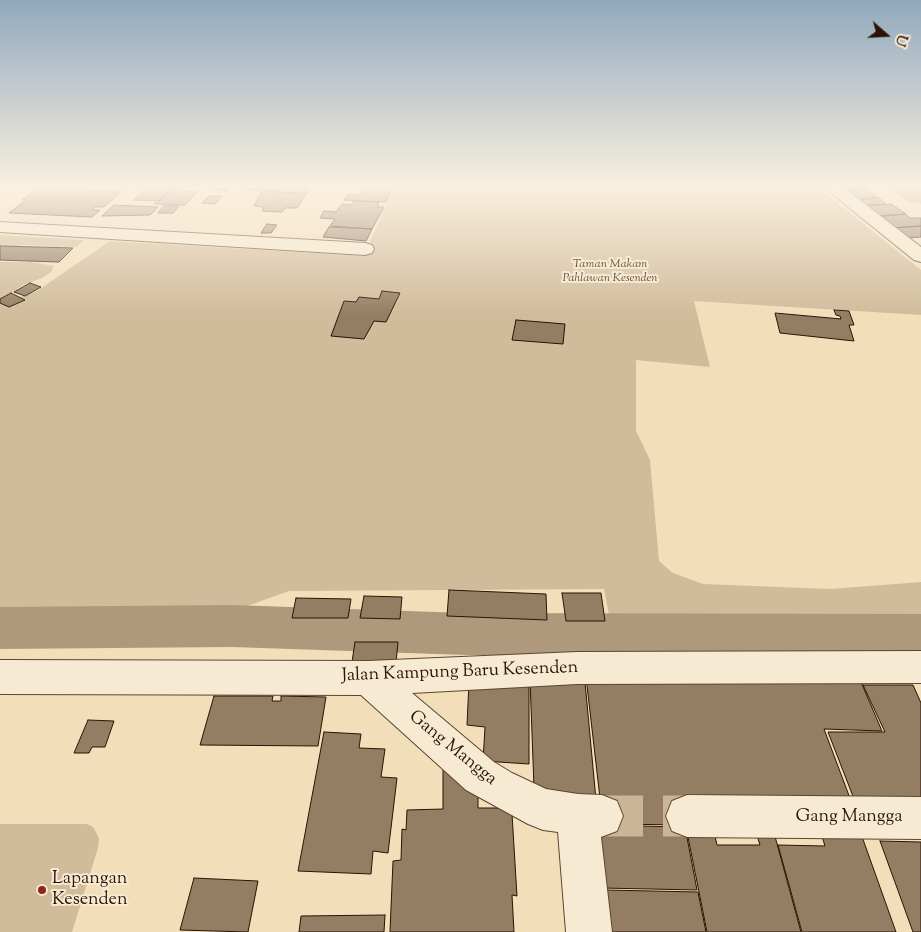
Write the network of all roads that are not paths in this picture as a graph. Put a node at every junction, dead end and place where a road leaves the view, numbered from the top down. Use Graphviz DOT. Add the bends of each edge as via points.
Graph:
graph roads {
  1 [pos="25,228"];
  2 [pos="884,228"];
  3 [pos="365,249"];
  4 [pos="921,256"];
  5 [pos="921,668"];
  6 [pos="0,677"];
  7 [pos="368,678"];
  8 [pos="688,816"];
  9 [pos="921,818"];
  10 [pos="589,932"];
  1 -- 3 [label="street"];
  2 -- 4 [label="street"];
  5 -- 7 [label="street, Jalan Kampung Baru Kesenden" via="577,668"];
  6 -- 7 [label="street, Jalan Kampung Baru Kesenden"];
  7 -- 10 [label="street, Gang Mangga" via="480,776 544,809 590,816"];
  8 -- 9 [label="street, Gang Mangga"];
}
